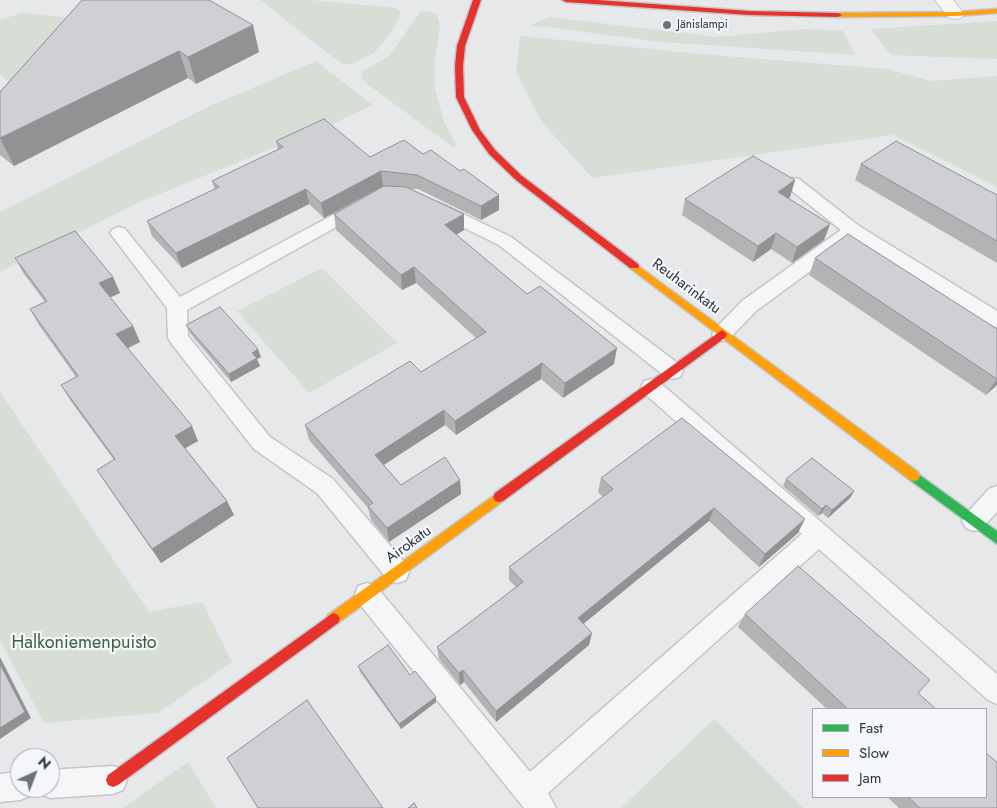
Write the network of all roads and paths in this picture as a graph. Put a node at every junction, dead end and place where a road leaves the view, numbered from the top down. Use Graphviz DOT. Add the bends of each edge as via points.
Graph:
graph roads {
  1 [pos="477,0"];
  2 [pos="566,0"];
  3 [pos="950,7"];
  4 [pos="997,11"];
  5 [pos="793,183"];
  6 [pos="374,199"];
  7 [pos="420,199"];
  8 [pos="853,230"];
  9 [pos="119,233"];
  10 [pos="177,307"];
  11 [pos="997,320"];
  12 [pos="722,334"];
  13 [pos="673,371"];
  14 [pos="651,387"];
  15 [pos="997,496"];
  16 [pos="974,521"];
  17 [pos="819,534"];
  18 [pos="997,538"];
  19 [pos="397,572"];
  20 [pos="367,594"];
  21 [pos="997,691"];
  22 [pos="113,780"];
  23 [pos="60,783"];
  24 [pos="535,800"];
  1 -- 12 [label="street, Reuharinkatu" via="461,46 458,66 460,97 476,130 492,152 527,185"];
  2 -- 3 [label="street" via="844,16"];
  3 -- 4 [label="street"];
  5 -- 8 [label="lane"];
  6 -- 10 [label="lane"];
  7 -- 13 [label="lane" via="505,242"];
  8 -- 11 [label="lane"];
  8 -- 12 [label="lane" via="749,306"];
  9 -- 10 [label="lane"];
  10 -- 19 [label="lane" via="178,338 262,443 325,486"];
  12 -- 13 [label="street, Airokatu"];
  12 -- 16 [label="street, Reuharinkatu"];
  13 -- 14 [label="street, Airokatu"];
  14 -- 17 [label="lane"];
  14 -- 19 [label="street, Airokatu"];
  15 -- 16 [label="lane"];
  16 -- 18 [label="street, Reuharinkatu"];
  17 -- 21 [label="lane"];
  17 -- 24 [label="lane"];
  19 -- 20 [label="street, Airokatu"];
  20 -- 22 [label="street, Airokatu"];
  20 -- 24 [label="lane"];
  22 -- 23 [label="lane"];
}
